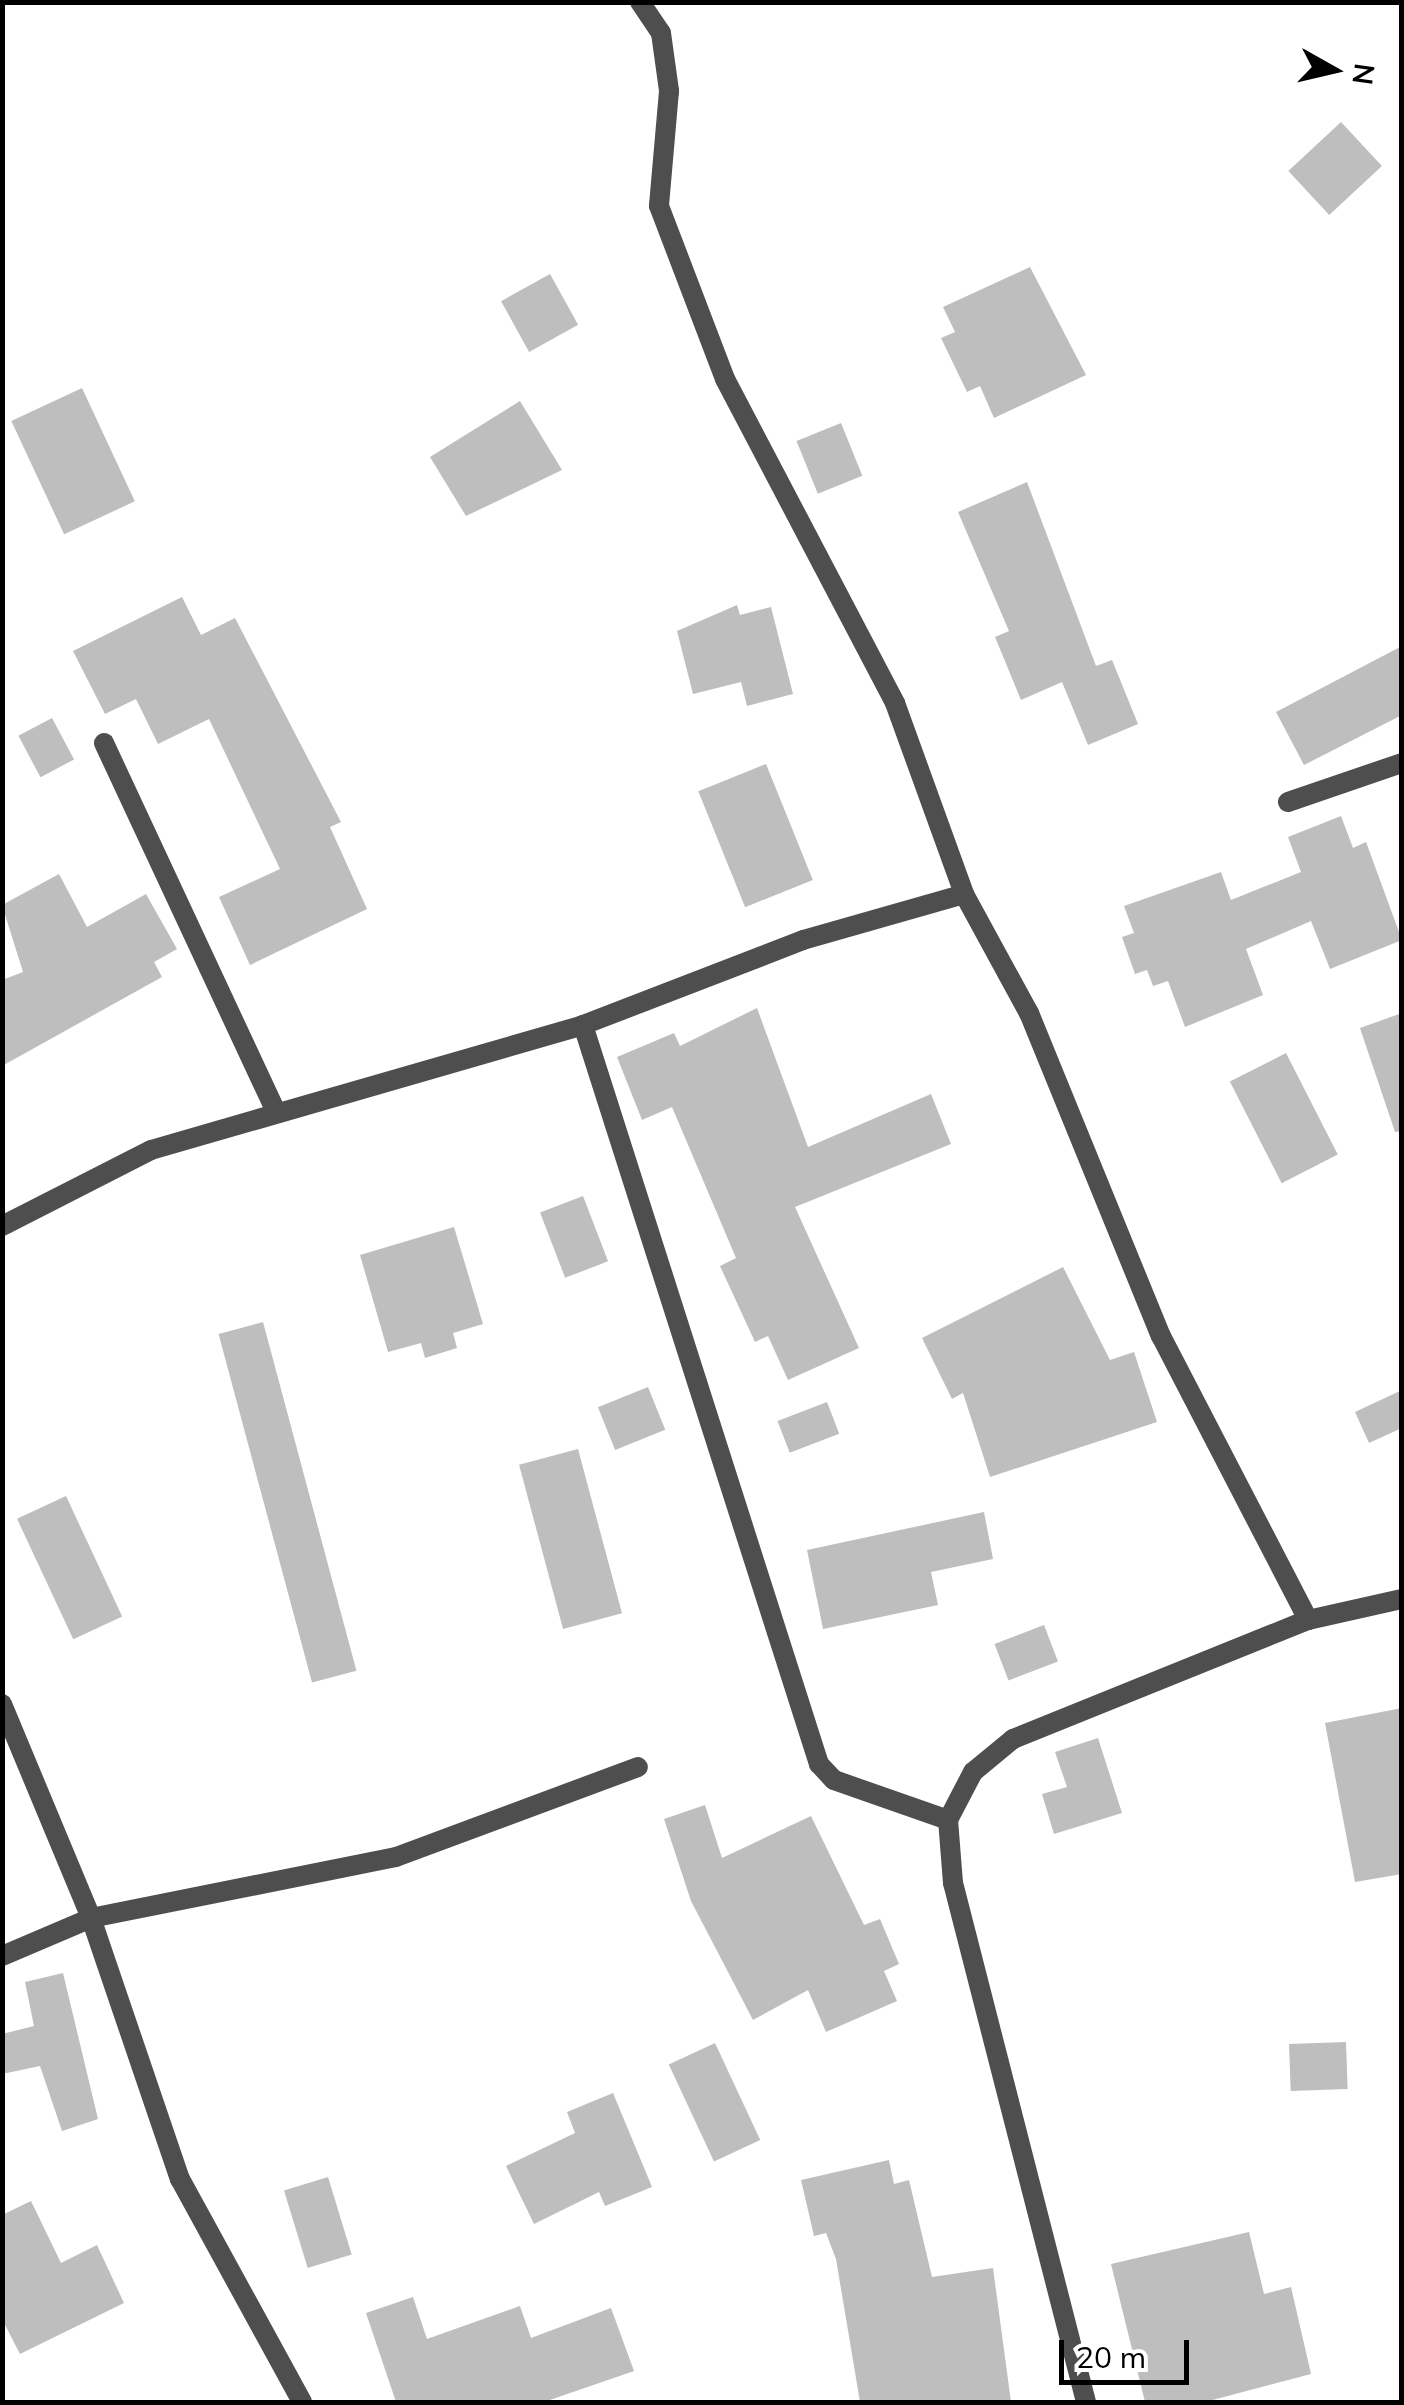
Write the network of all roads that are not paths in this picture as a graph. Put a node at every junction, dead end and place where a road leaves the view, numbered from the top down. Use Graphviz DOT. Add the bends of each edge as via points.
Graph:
graph roads {
  1 [pos="640,2"];
  2 [pos="104,743"];
  3 [pos="1402,763"];
  4 [pos="1288,802"];
  5 [pos="964,894"];
  6 [pos="583,1025"];
  7 [pos="275,1110"];
  8 [pos="2,1226"];
  9 [pos="1402,1599"];
  10 [pos="1308,1620"];
  11 [pos="2,1704"];
  12 [pos="638,1766"];
  13 [pos="948,1820"];
  14 [pos="92,1918"];
  15 [pos="2,1956"];
  16 [pos="302,2402"];
  17 [pos="1086,2402"];
  1 -- 5 [label="street" via="661,34 669,91 659,206 680,270 724,379 895,703"];
  2 -- 7 [label="street"];
  3 -- 4 [label="street"];
  5 -- 6 [label="street" via="803,940"];
  5 -- 10 [label="street" via="1029,1014 1161,1336"];
  6 -- 7 [label="street"];
  6 -- 13 [label="street" via="819,1764 834,1780"];
  7 -- 8 [label="street" via="151,1150"];
  9 -- 10 [label="street"];
  10 -- 13 [label="street" via="1012,1738 974,1772"];
  11 -- 14 [label="street"];
  12 -- 14 [label="street" via="396,1856"];
  13 -- 17 [label="street" via="953,1883"];
  14 -- 15 [label="street"];
  14 -- 16 [label="street" via="180,2179"];
}
